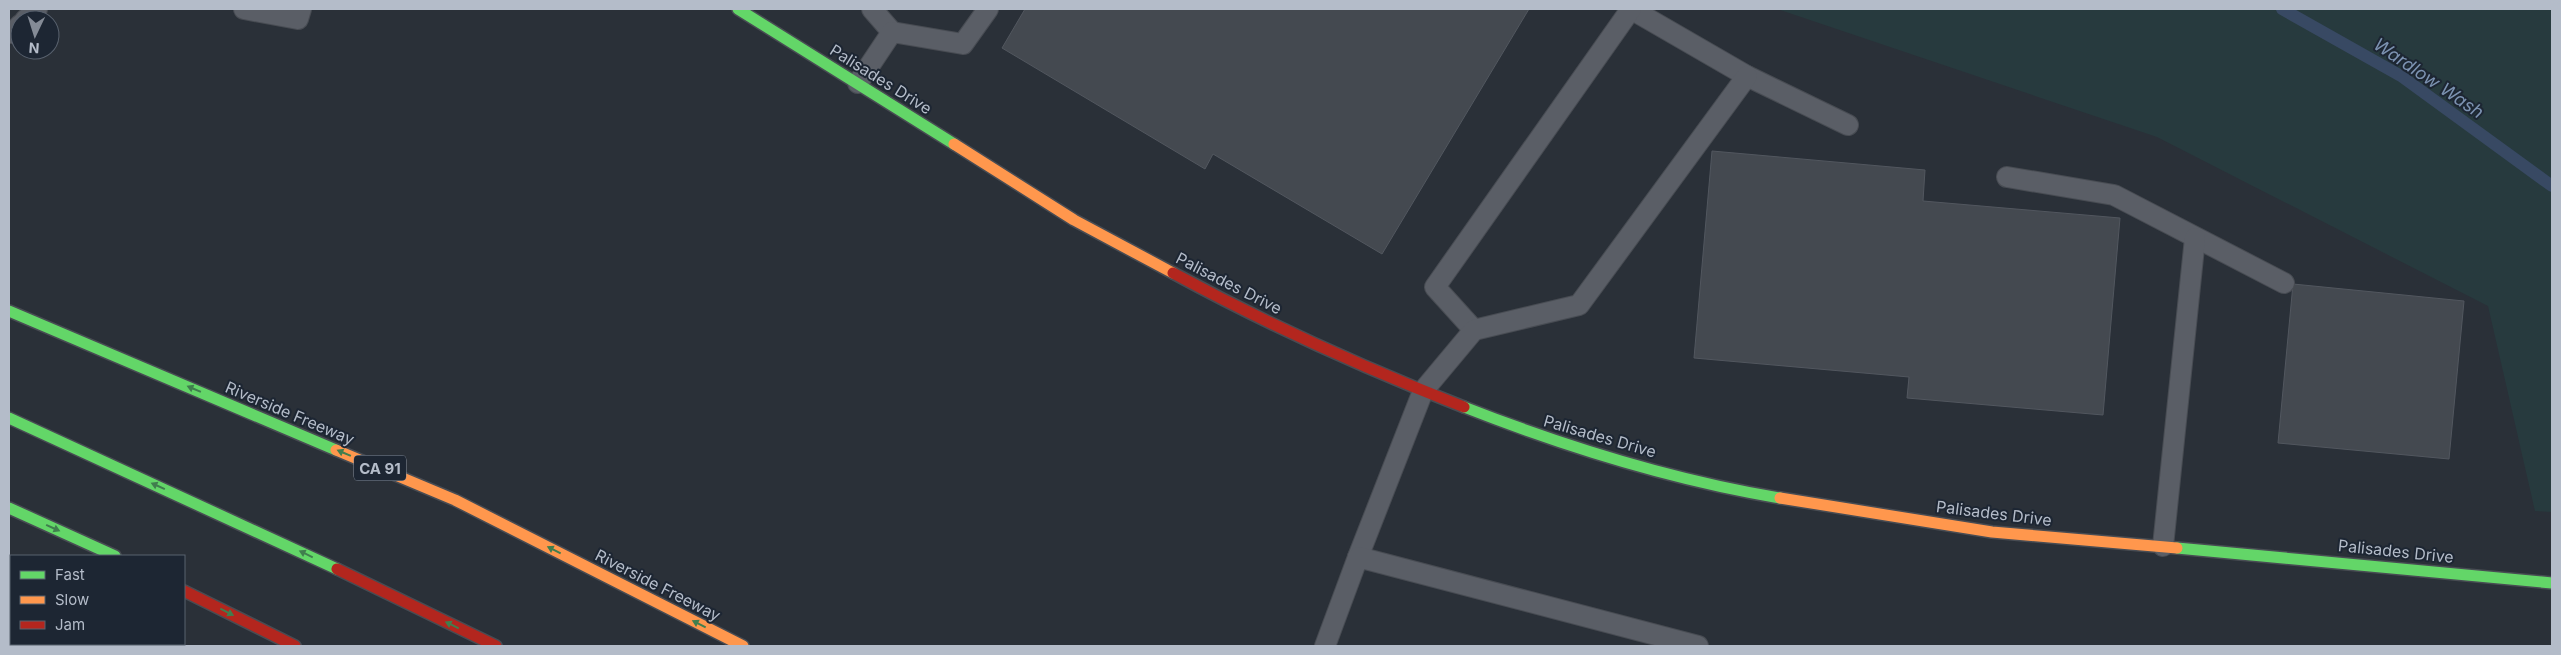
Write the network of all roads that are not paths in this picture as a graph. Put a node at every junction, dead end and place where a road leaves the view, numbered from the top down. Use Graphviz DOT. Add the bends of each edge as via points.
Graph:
graph roads {
  1 [pos="244,9"];
  2 [pos="301,9"];
  3 [pos="738,9"];
  4 [pos="872,9"];
  5 [pos="988,9"];
  6 [pos="1631,9"];
  7 [pos="892,32"];
  8 [pos="1747,76"];
  9 [pos="858,83"];
  10 [pos="1848,125"];
  11 [pos="2006,177"];
  12 [pos="2195,238"];
  13 [pos="2284,283"];
  14 [pos="9,311"];
  15 [pos="1474,330"];
  16 [pos="1423,391"];
  17 [pos="9,418"];
  18 [pos="9,508"];
  19 [pos="2163,546"];
  20 [pos="113,555"];
  21 [pos="1358,557"];
  22 [pos="2552,583"];
  23 [pos="185,591"];
  24 [pos="295,646"];
  25 [pos="496,646"];
  26 [pos="743,646"];
  27 [pos="1325,646"];
  28 [pos="1698,646"];
  1 -- 2 [label="lane" via="298,19"];
  3 -- 9 [label="main road, Palisades Drive"];
  4 -- 7 [label="lane"];
  5 -- 7 [label="lane" via="963,44"];
  6 -- 8 [label="lane"];
  6 -- 15 [label="lane" via="1435,287"];
  7 -- 9 [label="lane"];
  8 -- 10 [label="lane"];
  8 -- 15 [label="lane" via="1579,305"];
  9 -- 16 [label="main road, Palisades Drive" via="1074,220 1217,297 1370,370"];
  11 -- 12 [label="lane" via="2114,195"];
  12 -- 13 [label="lane"];
  12 -- 19 [label="lane"];
  26 -- 14 [label="main road, Riverside Freeway / CA 91, one-way" via="455,500"];
  15 -- 16 [label="lane"];
  16 -- 19 [label="main road, Palisades Drive" via="1543,438 1724,489 1992,532"];
  16 -- 21 [label="lane"];
  25 -- 17 [label="main road, one-way" via="290,546"];
  18 -- 20 [label="main road, one-way"];
  19 -- 22 [label="main road, Palisades Drive"];
  21 -- 27 [label="lane"];
  21 -- 28 [label="lane"];
  23 -- 24 [label="main road, one-way"];
}
